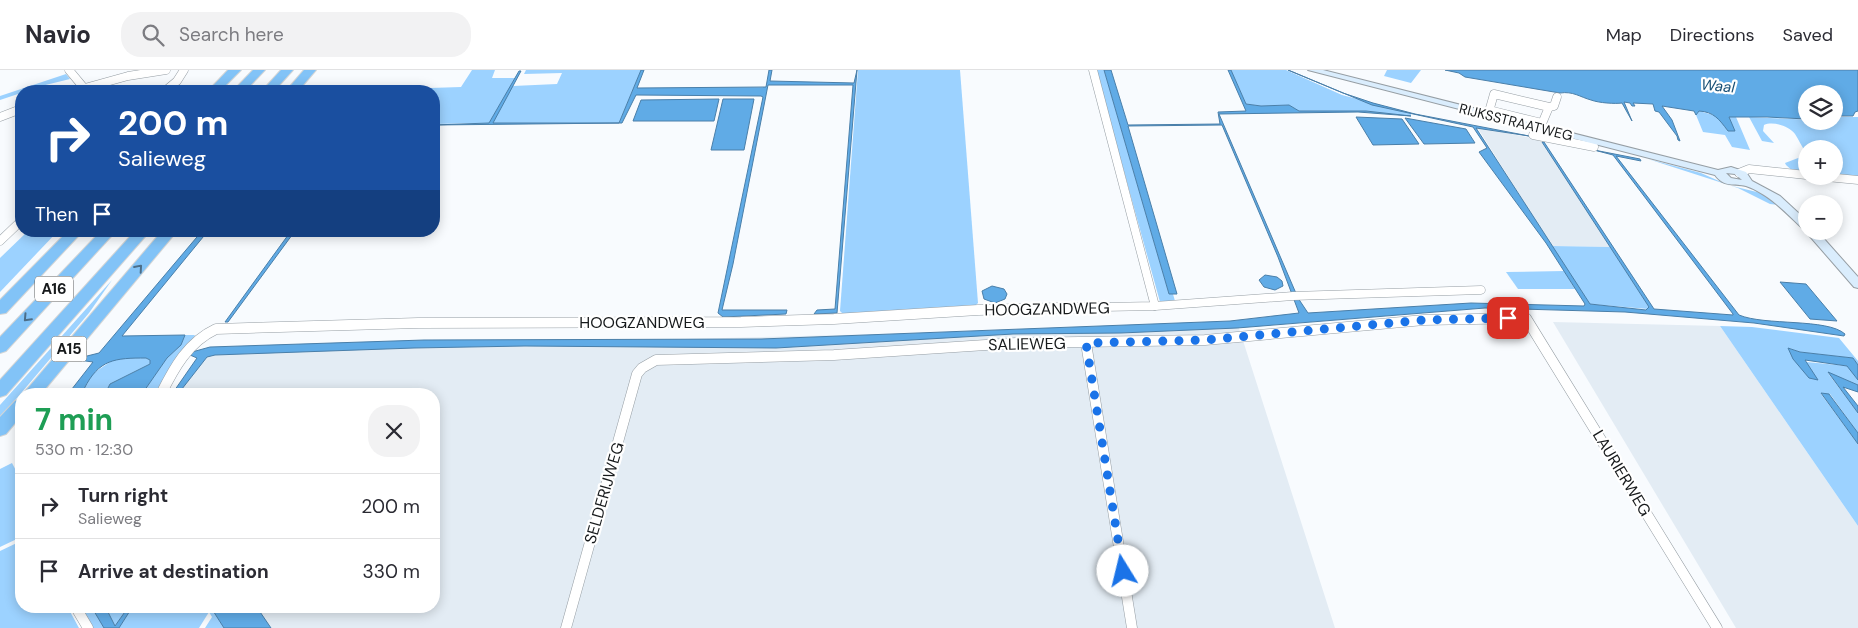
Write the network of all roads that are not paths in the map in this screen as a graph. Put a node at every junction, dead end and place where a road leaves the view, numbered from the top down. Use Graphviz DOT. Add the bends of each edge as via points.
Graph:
graph roads {
  1 [pos="166,70"];
  2 [pos="184,70"];
  3 [pos="235,70"];
  4 [pos="259,70"];
  5 [pos="287,70"];
  6 [pos="310,70"];
  7 [pos="1093,70"];
  8 [pos="1312,70"];
  9 [pos="73,72"];
  10 [pos="82,85"];
  11 [pos="95,85"];
  12 [pos="172,85"];
  13 [pos="220,85"];
  14 [pos="245,85"];
  15 [pos="273,85"];
  16 [pos="297,85"];
  17 [pos="1557,97"];
  18 [pos="1549,107"];
  19 [pos="15,111"];
  20 [pos="1488,112"];
  21 [pos="0,117"];
  22 [pos="1538,128"];
  23 [pos="1575,140"];
  24 [pos="1594,147"];
  25 [pos="1724,170"];
  26 [pos="1739,173"];
  27 [pos="1798,174"];
  28 [pos="1843,179"];
  29 [pos="1858,180"];
  30 [pos="1746,182"];
  31 [pos="1798,219"];
  32 [pos="15,227"];
  33 [pos="70,237"];
  34 [pos="103,237"];
  35 [pos="138,237"];
  36 [pos="165,237"];
  37 [pos="1819,240"];
  38 [pos="0,241"];
  39 [pos="1858,284"];
  40 [pos="1481,290"];
  41 [pos="1155,306"];
  42 [pos="0,310"];
  43 [pos="1526,318"];
  44 [pos="1086,343"];
  45 [pos="0,347"];
  46 [pos="648,363"];
  47 [pos="36,388"];
  48 [pos="164,388"];
  49 [pos="0,391"];
  50 [pos="15,413"];
  51 [pos="2,428"];
  52 [pos="79,613"];
  53 [pos="88,628"];
  54 [pos="566,628"];
  55 [pos="1132,628"];
  56 [pos="1716,628"];
  1 -- 11 [label="street"];
  2 -- 12 [label="street"];
  3 -- 13 [label="highway"];
  4 -- 14 [label="highway"];
  5 -- 15 [label="highway"];
  6 -- 16 [label="highway"];
  7 -- 41 [label="street"];
  8 -- 20 [label="street, RIJKSSTRAATWEG" via="1369,87"];
  9 -- 10 [label="street"];
  17 -- 18 [label="street" via="1554,106"];
  18 -- 20 [label="street" via="1492,91"];
  18 -- 22 [label="street"];
  19 -- 21 [label="street"];
  20 -- 22 [label="street, RIJKSSTRAATWEG"];
  22 -- 23 [label="street, RIJKSSTRAATWEG"];
  23 -- 24 [label="street, RIJKSSTRAATWEG"];
  23 -- 25 [label="street, RIJKSSTRAATWEG"];
  25 -- 26 [label="street"];
  25 -- 30 [label="street" via="1722,178 1729,182"];
  26 -- 27 [label="street" via="1748,169"];
  26 -- 30 [label="street" via="1747,178"];
  28 -- 29 [label="street"];
  30 -- 31 [label="street" via="1776,198"];
  32 -- 38 [label="street"];
  33 -- 42 [label="highway"];
  34 -- 45 [label="highway, A16, one-way"];
  35 -- 49 [label="highway, A16"];
  47 -- 36 [label="highway, A15, one-way"];
  37 -- 39 [label="street"];
  40 -- 41 [label="street, HOOGZANDWEG" via="1296,296"];
  41 -- 48 [label="street, HOOGZANDWEG" via="978,310 741,322 408,323 216,329 206,332 193,344"];
  43 -- 44 [label="street, SALIEWEG" via="1424,320 1205,340"];
  43 -- 56 [label="street, LAURIERWEG"];
  44 -- 46 [label="street, SALIEWEG" via="1016,343 834,355 656,360"];
  44 -- 55 [label="street"];
  46 -- 54 [label="street, SELDERIJWEG" via="637,374"];
  50 -- 51 [label="highway"];
  52 -- 53 [label="street"];
}
